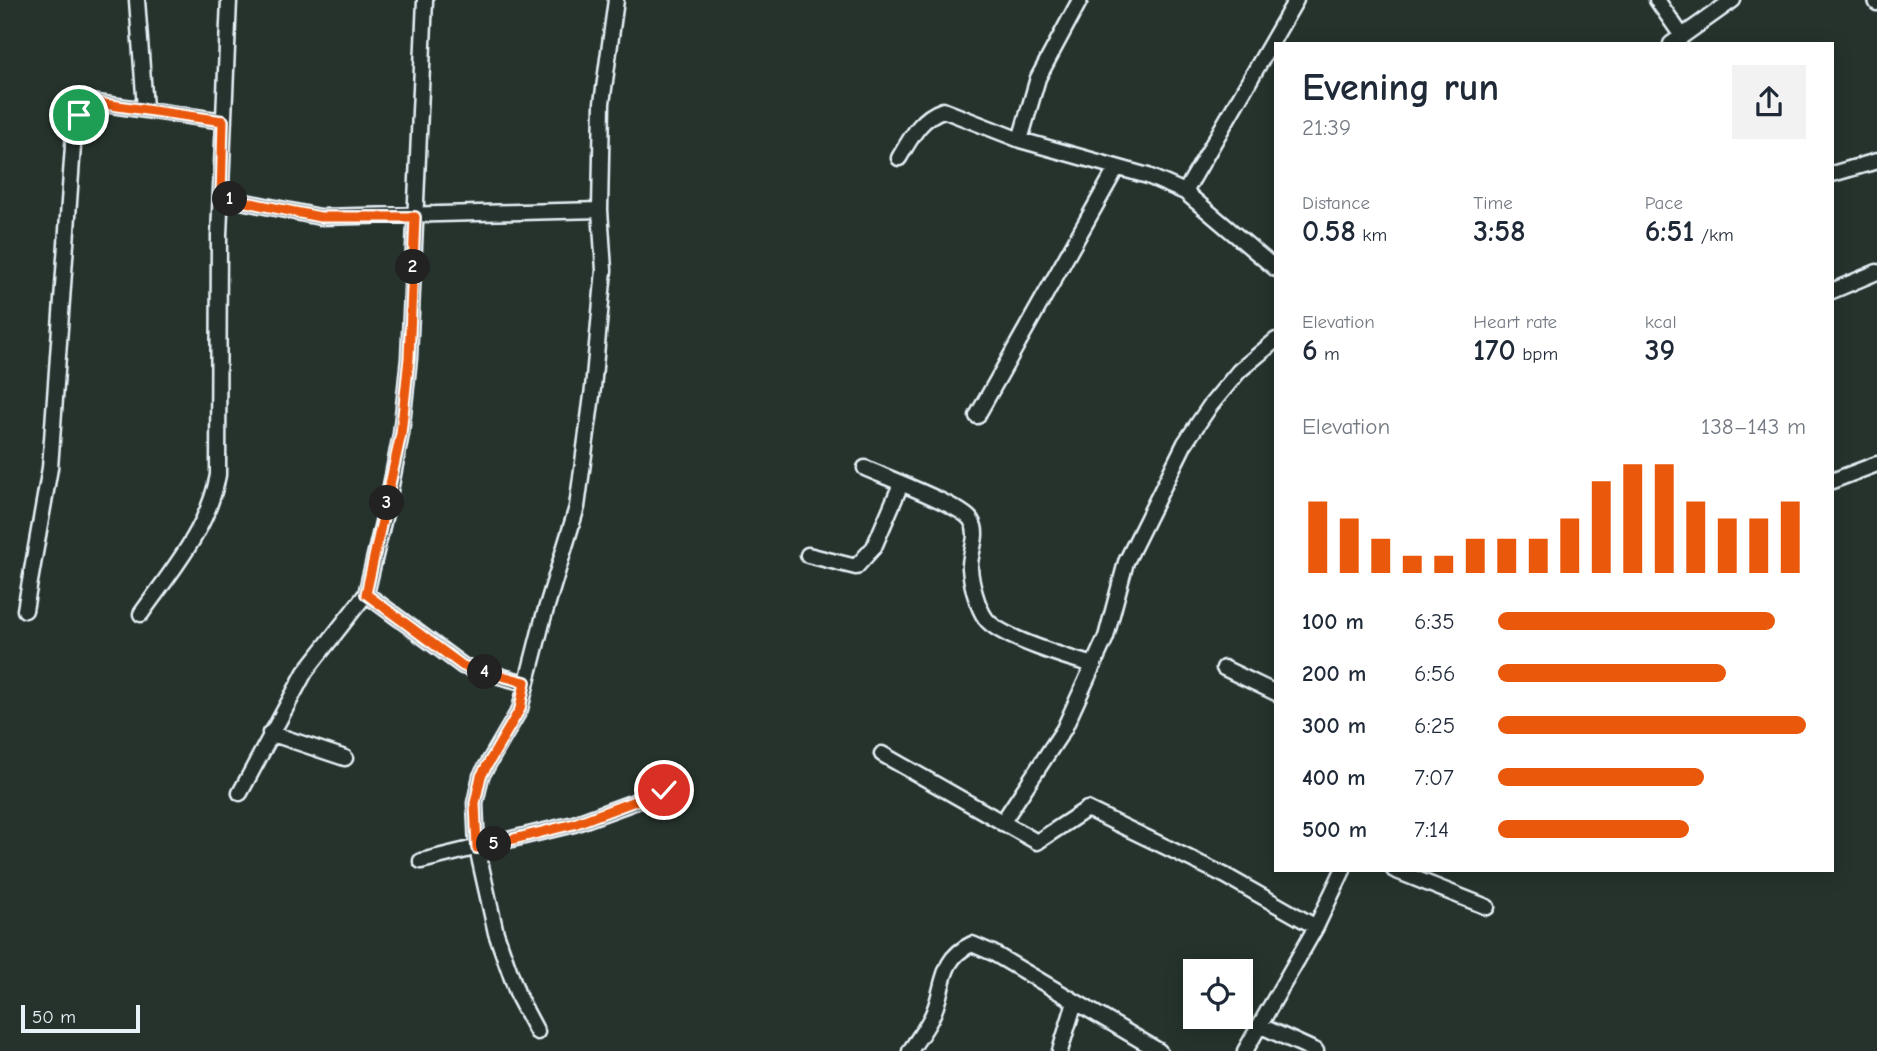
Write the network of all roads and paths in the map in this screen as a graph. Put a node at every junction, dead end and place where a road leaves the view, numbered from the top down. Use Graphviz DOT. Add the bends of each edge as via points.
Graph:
graph roads {
  1 [pos="137,0"];
  2 [pos="229,0"];
  3 [pos="425,0"];
  4 [pos="616,0"];
  5 [pos="1080,0"];
  6 [pos="1296,0"];
  7 [pos="1657,0"];
  8 [pos="1733,0"];
  9 [pos="1677,40"];
  10 [pos="145,108"];
  11 [pos="223,121"];
  12 [pos="1020,140"];
  13 [pos="899,158"];
  14 [pos="1877,161"];
  15 [pos="1115,169"];
  16 [pos="1834,173"];
  17 [pos="1185,192"];
  18 [pos="221,197"];
  19 [pos="600,210"];
  20 [pos="415,217"];
  21 [pos="1274,267"];
  22 [pos="1877,272"];
  23 [pos="1834,290"];
  24 [pos="1274,342"];
  25 [pos="977,416"];
  26 [pos="1877,464"];
  27 [pos="865,468"];
  28 [pos="1834,480"];
  29 [pos="901,484"];
  30 [pos="808,555"];
  31 [pos="366,594"];
  32 [pos="25,610"];
  33 [pos="141,614"];
  34 [pos="1094,665"];
  35 [pos="1224,668"];
  36 [pos="525,682"];
  37 [pos="1274,692"];
  38 [pos="270,733"];
  39 [pos="882,754"];
  40 [pos="345,758"];
  41 [pos="664,790"];
  42 [pos="240,793"];
  43 [pos="1002,823"];
  44 [pos="477,848"];
  45 [pos="421,861"];
  46 [pos="1342,872"];
  47 [pos="1399,872"];
  48 [pos="1488,906"];
  49 [pos="1316,927"];
  50 [pos="1075,1002"];
  51 [pos="1261,1027"];
  52 [pos="537,1032"];
  53 [pos="910,1051"];
  54 [pos="1060,1051"];
  55 [pos="1159,1051"];
  56 [pos="1245,1051"];
  57 [pos="1316,1051"];
  1 -- 10 [label="street"];
  2 -- 11 [label="street"];
  3 -- 20 [label="street"];
  4 -- 19 [label="street" via="602,103"];
  5 -- 12 [label="street" via="1038,78"];
  6 -- 17 [label="street"];
  7 -- 9 [label="street"];
  8 -- 9 [label="street"];
  10 -- 11 [label="street"];
  10 -- 32 [label="street" via="90,102 79,115 74,132 50,468"];
  11 -- 18 [label="street"];
  12 -- 13 [label="street" via="943,110 920,124"];
  12 -- 15 [label="street"];
  14 -- 16 [label="street"];
  15 -- 17 [label="street" via="1148,176"];
  15 -- 25 [label="street"];
  17 -- 21 [label="street"];
  18 -- 20 [label="street" via="320,217"];
  18 -- 33 [label="street" via="216,489 192,542"];
  19 -- 20 [label="street"];
  19 -- 36 [label="street" via="604,270 577,507"];
  20 -- 31 [label="street" via="401,434"];
  22 -- 23 [label="street"];
  24 -- 34 [label="street" via="1239,371 1185,443 1126,562 1114,613"];
  26 -- 28 [label="street"];
  27 -- 29 [label="street"];
  29 -- 30 [label="street" via="874,547 856,567"];
  29 -- 34 [label="street" via="971,520 976,539 971,575 986,620 1033,646"];
  31 -- 36 [label="street" via="463,666"];
  31 -- 38 [label="street" via="305,672"];
  34 -- 43 [label="street" via="1064,729"];
  35 -- 37 [label="street"];
  36 -- 44 [label="street" via="520,709 481,776 475,803"];
  38 -- 40 [label="street"];
  38 -- 42 [label="street"];
  39 -- 43 [label="street"];
  41 -- 44 [label="street" via="574,824"];
  43 -- 49 [label="street" via="1037,842 1087,809 1226,876"];
  44 -- 45 [label="street"];
  44 -- 52 [label="street" via="496,933 519,998"];
  46 -- 49 [label="street"];
  47 -- 48 [label="street"];
  49 -- 51 [label="street"];
  50 -- 53 [label="street" via="972,944 957,951 945,970 932,1017"];
  50 -- 54 [label="street"];
  50 -- 55 [label="street"];
  51 -- 56 [label="street"];
  51 -- 57 [label="street"];
}
